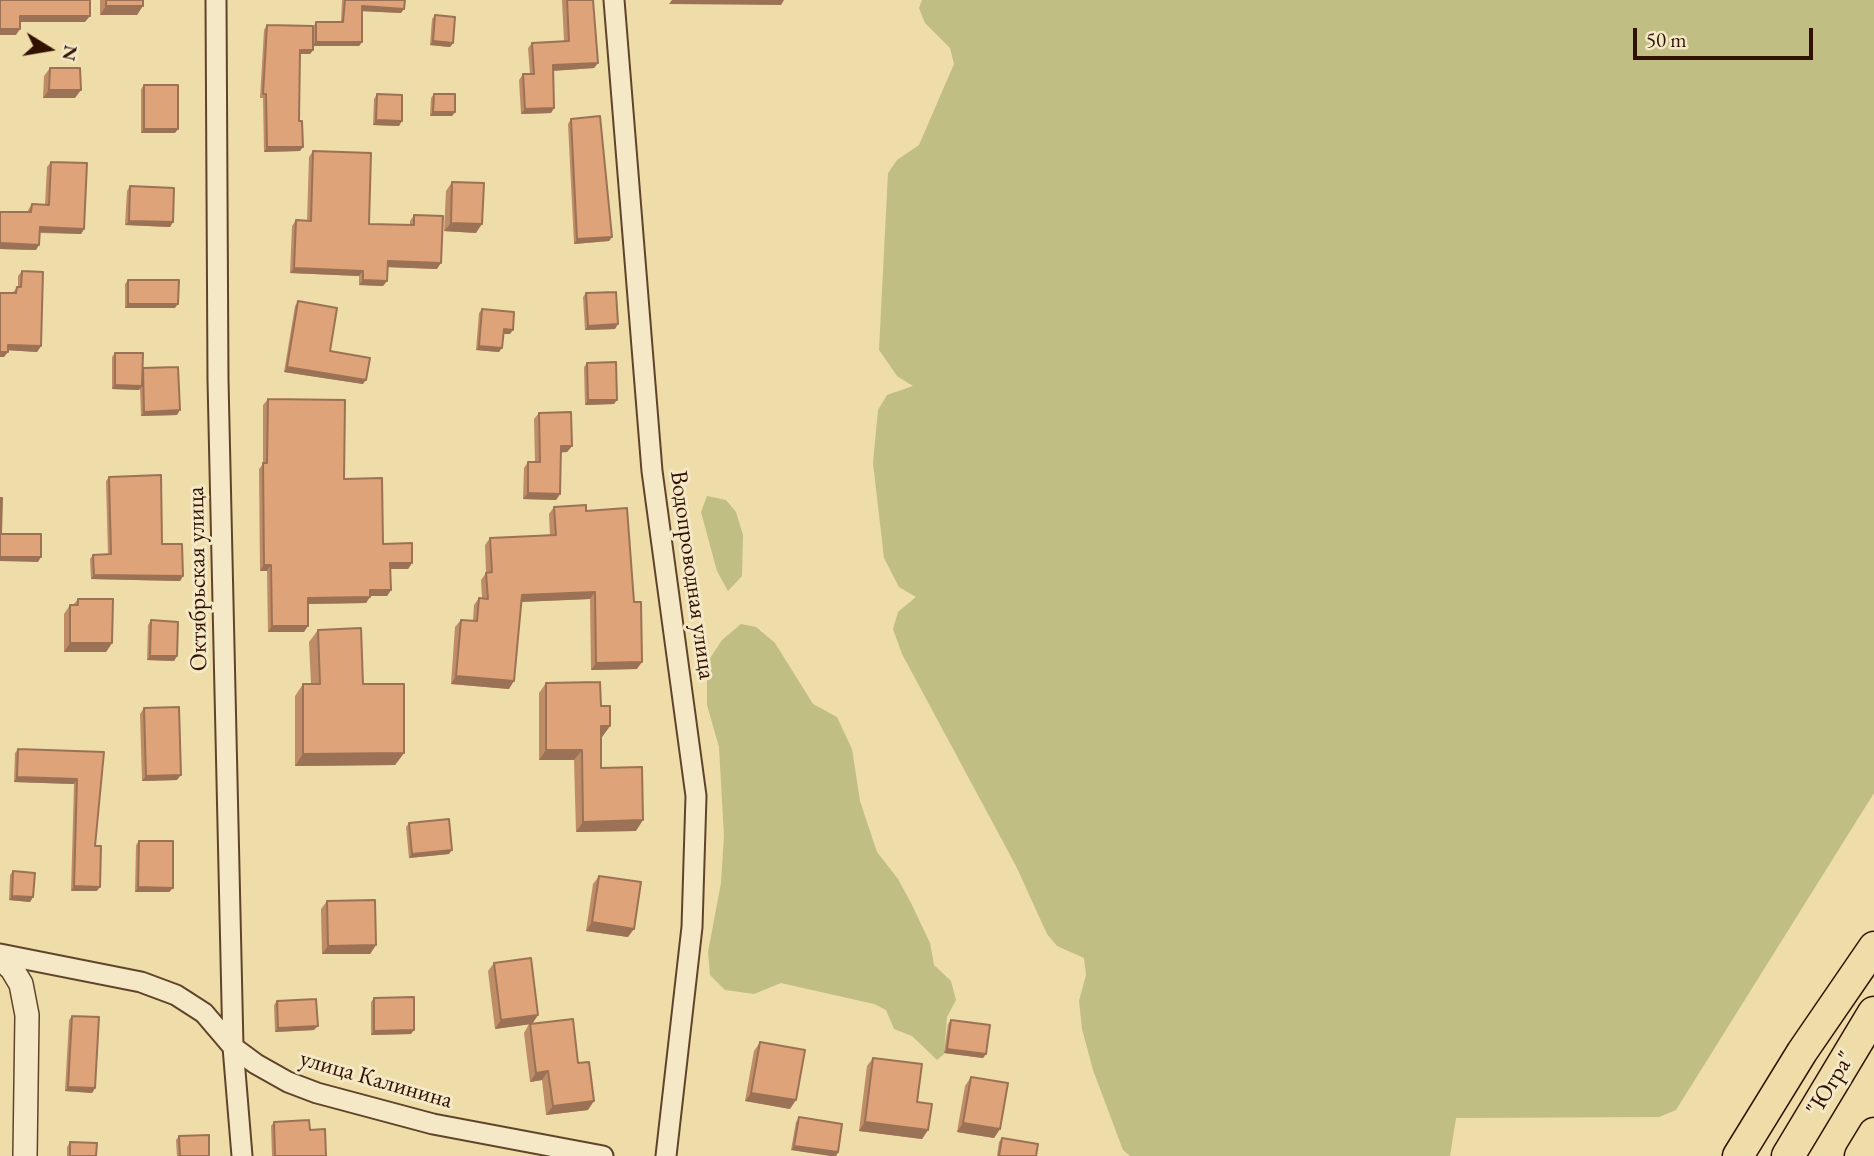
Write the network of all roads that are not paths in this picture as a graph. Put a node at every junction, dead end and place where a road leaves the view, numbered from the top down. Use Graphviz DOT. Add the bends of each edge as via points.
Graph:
graph roads {
  1 [pos="216,0"];
  2 [pos="614,0"];
  3 [pos="1874,947"];
  4 [pos="0,956"];
  5 [pos="1874,1013"];
  6 [pos="1874,1045"];
  7 [pos="233,1047"];
  8 [pos="1874,1133"];
  9 [pos="25,1156"];
  10 [pos="242,1156"];
  11 [pos="603,1156"];
  12 [pos="666,1156"];
  13 [pos="1738,1156"];
  14 [pos="1788,1156"];
  15 [pos="1803,1156"];
  16 [pos="1860,1156"];
  1 -- 7 [label="street, Октябрьская улица" via="217,339"];
  2 -- 12 [label="street, Водопроводная улица" via="652,471 696,796 692,927"];
  3 -- 13 [label="main road"];
  4 -- 7 [label="street, улица Калинина" via="158,987 191,1002"];
  4 -- 9 [label="street" via="21,984 27,1015"];
  5 -- 14 [label="highway, \"Югра\""];
  6 -- 15 [label="highway, \"Югра\""];
  7 -- 10 [label="street, Октябрьская улица"];
  7 -- 11 [label="street, улица Калинина" via="270,1073 317,1093 433,1124"];
  8 -- 16 [label="main road"];
}
